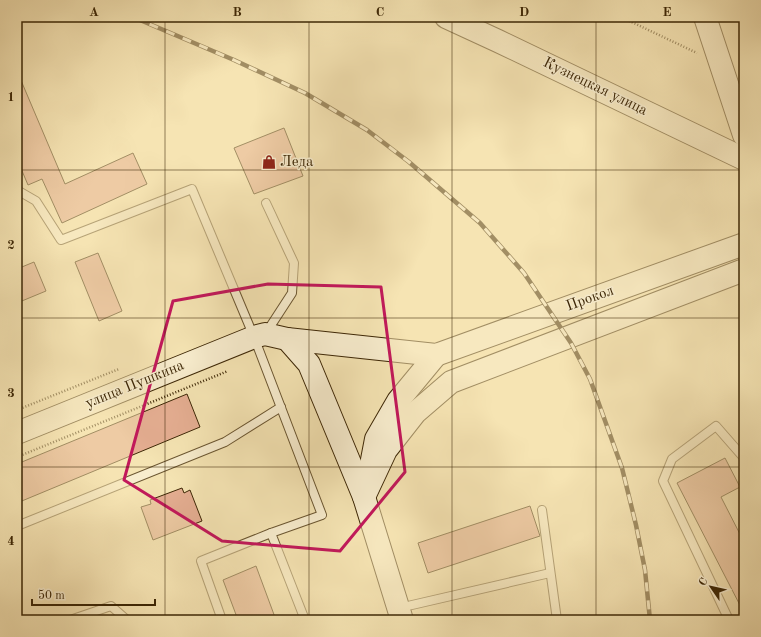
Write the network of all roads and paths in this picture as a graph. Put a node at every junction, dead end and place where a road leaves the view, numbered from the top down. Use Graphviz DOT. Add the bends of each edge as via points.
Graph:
graph roads {
  1 [pos="446,17"];
  2 [pos="621,17"];
  3 [pos="705,17"];
  4 [pos="699,54"];
  5 [pos="744,135"];
  6 [pos="744,159"];
  7 [pos="17,190"];
  8 [pos="266,203"];
  9 [pos="744,244"];
  10 [pos="744,270"];
  11 [pos="260,335"];
  12 [pos="288,339"];
  13 [pos="436,354"];
  14 [pos="228,371"];
  15 [pos="281,407"];
  16 [pos="17,433"];
  17 [pos="17,457"];
  18 [pos="744,458"];
  19 [pos="364,497"];
  20 [pos="542,510"];
  21 [pos="17,526"];
  22 [pos="272,533"];
  23 [pos="550,573"];
  24 [pos="400,614"];
  25 [pos="70,620"];
  26 [pos="127,620"];
  27 [pos="222,620"];
  28 [pos="305,620"];
  29 [pos="556,620"];
  30 [pos="729,620"];
  1 -- 6 [label="main road, Кузнецкая улица"];
  2 -- 4 [label="path"];
  3 -- 5 [label="main road"];
  7 -- 11 [label="lane" via="36,201 61,240 192,189"];
  8 -- 11 [label="lane" via="294,263 292,293"];
  9 -- 13 [label="main road, Прокол"];
  10 -- 19 [label="main road" via="451,382 415,413 386,450"];
  11 -- 12 [label="main road"];
  11 -- 15 [label="lane"];
  11 -- 16 [label="main road, улица Пушкина"];
  12 -- 13 [label="main road"];
  12 -- 19 [label="main road" via="309,364"];
  13 -- 19 [label="main road" via="398,401 376,438"];
  14 -- 17 [label="path"];
  15 -- 21 [label="lane" via="225,442"];
  15 -- 22 [label="lane" via="322,515"];
  18 -- 30 [label="lane" via="716,426 672,459 663,481"];
  19 -- 24 [label="main road"];
  20 -- 23 [label="lane"];
  22 -- 27 [label="lane" via="201,562"];
  22 -- 28 [label="lane"];
  23 -- 24 [label="lane"];
  23 -- 29 [label="lane"];
  25 -- 26 [label="lane" via="111,606"];
}
